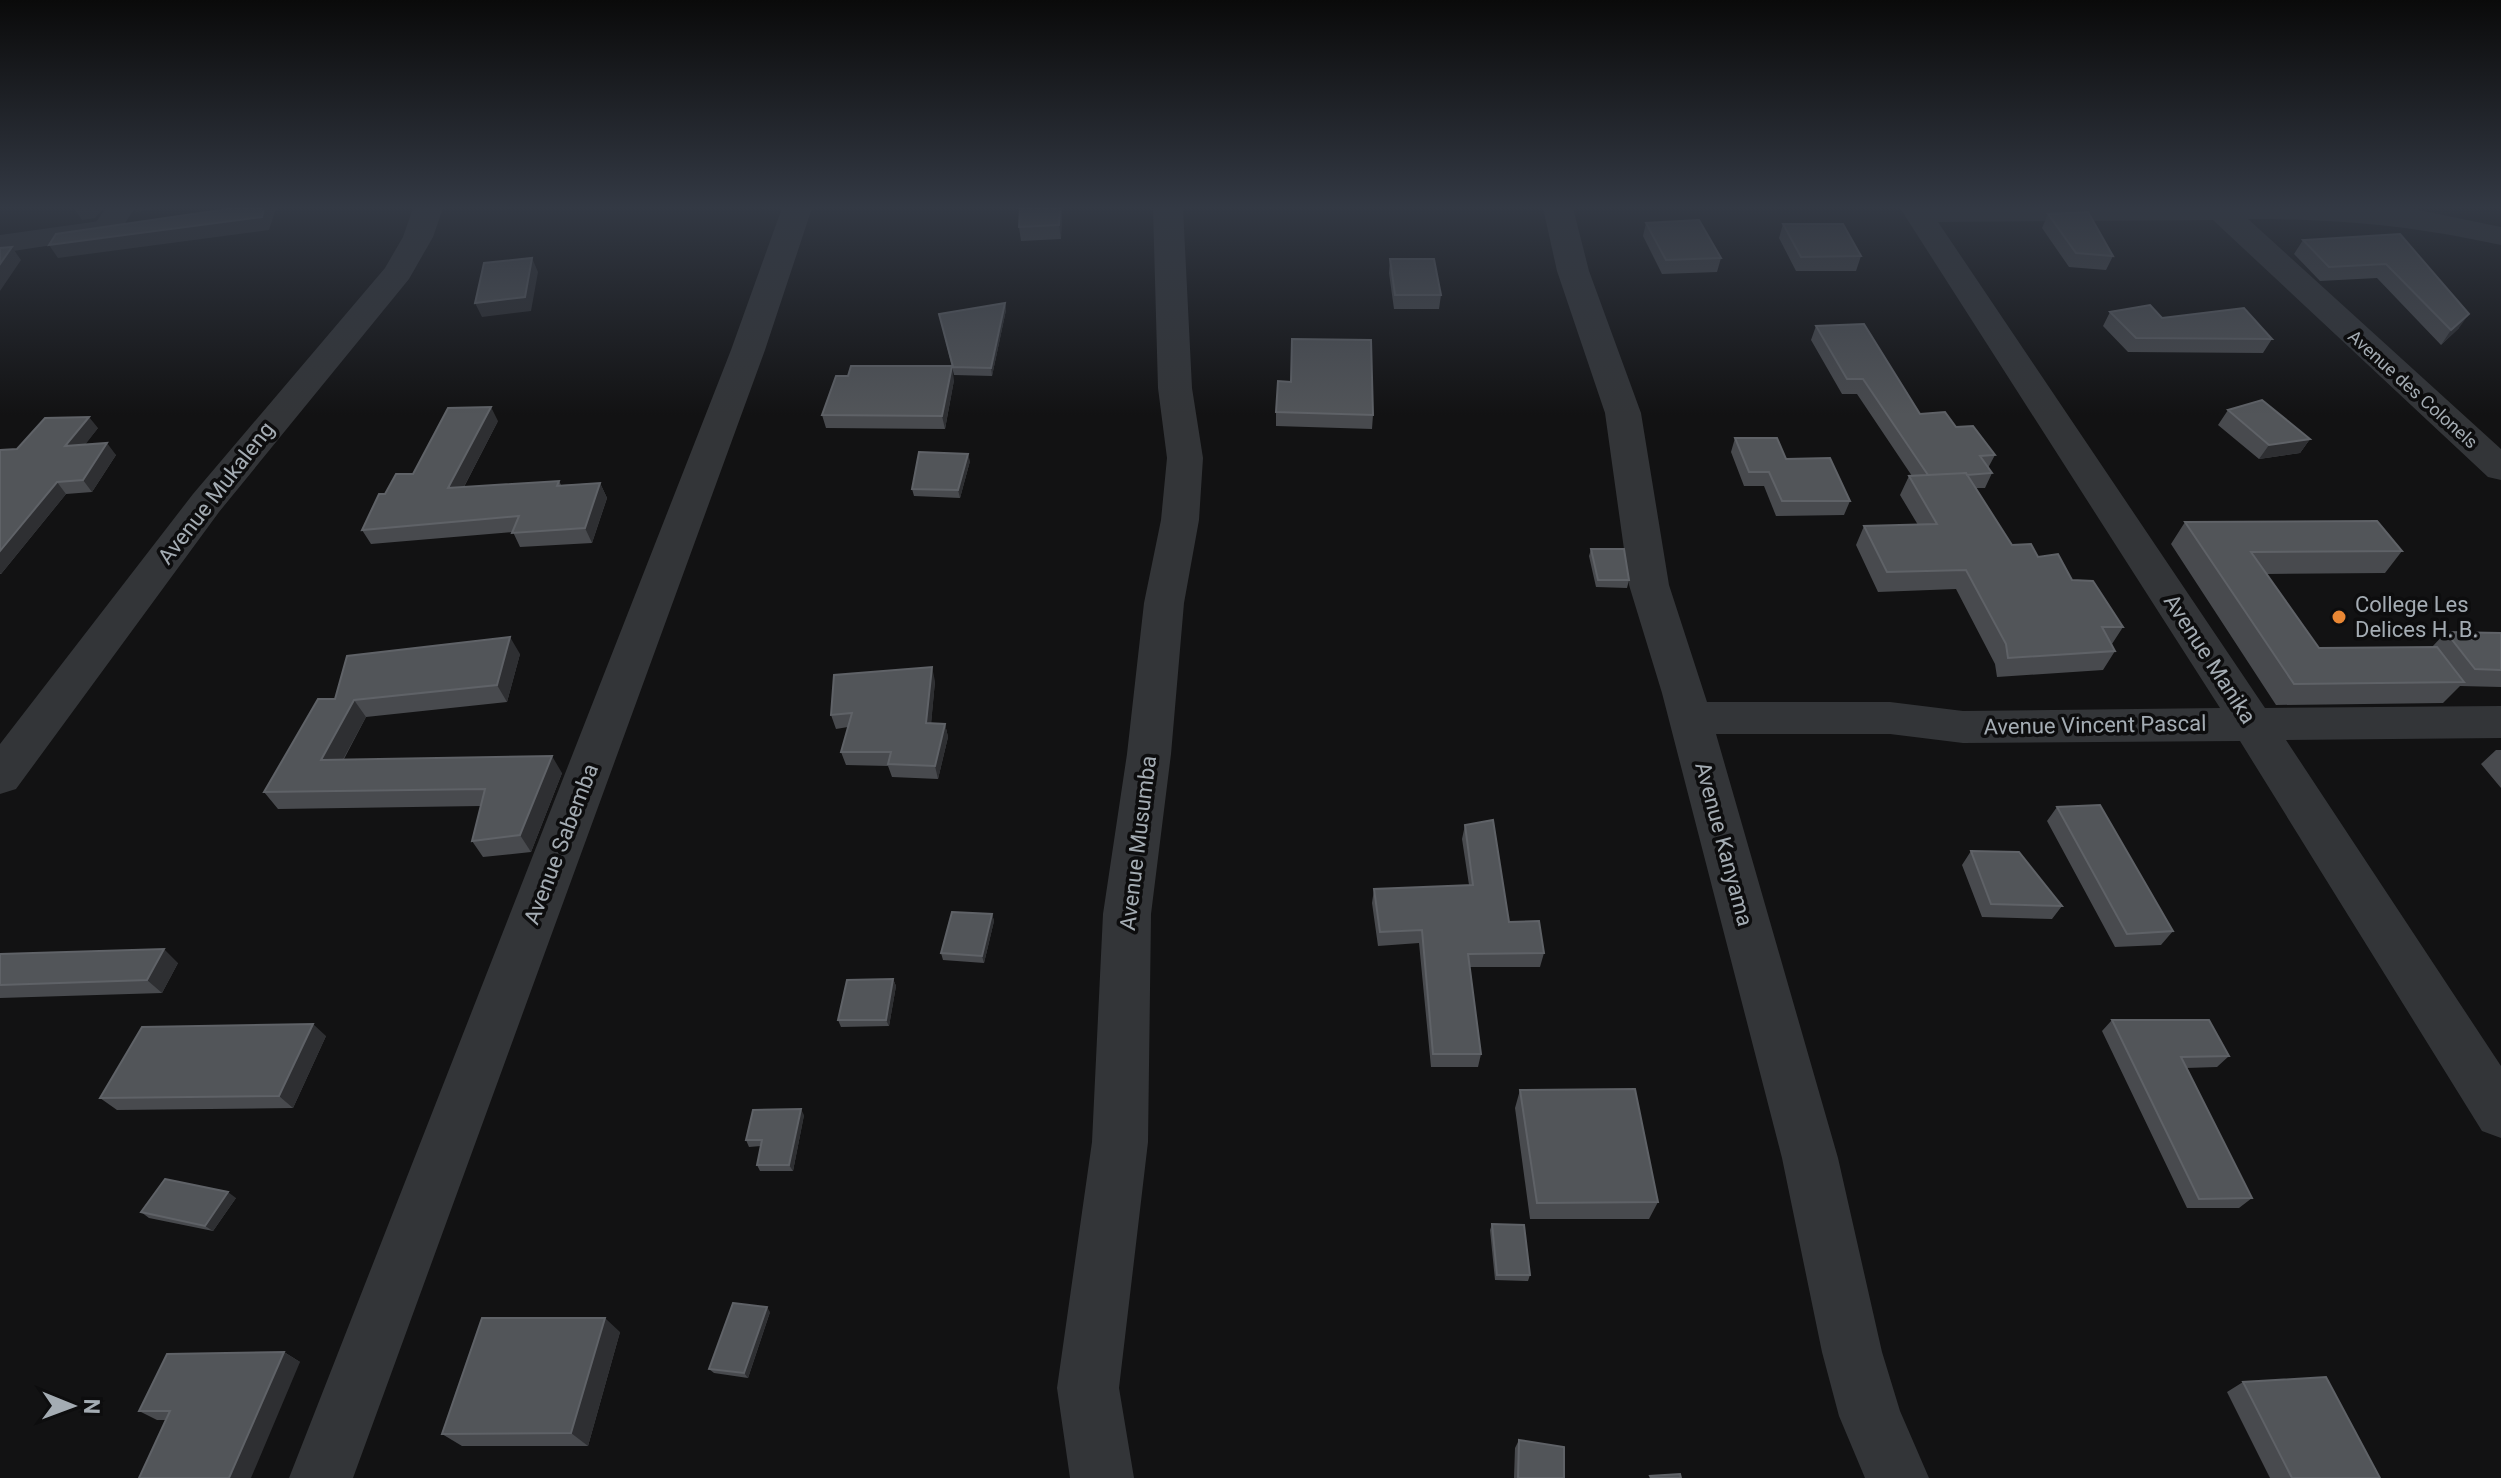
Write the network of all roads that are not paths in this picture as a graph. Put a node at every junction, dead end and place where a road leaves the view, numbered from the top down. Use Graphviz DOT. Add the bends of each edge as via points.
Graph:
graph roads {
  1 [pos="394,277"];
  2 [pos="772,277"];
  3 [pos="1171,277"];
  4 [pos="1575,277"];
  5 [pos="1959,277"];
  6 [pos="2293,277"];
  7 [pos="2501,469"];
  8 [pos="1689,718"];
  9 [pos="2501,722"];
  10 [pos="2252,723"];
  11 [pos="0,777"];
  12 [pos="2501,1113"];
  13 [pos="321,1478"];
  14 [pos="1102,1478"];
  15 [pos="1897,1478"];
  1 -- 11 [label="street, Avenue Mukaleng" via="206,503"];
  2 -- 13 [label="street, Avenue Sabemba"];
  3 -- 14 [label="street, Avenue Musumba" via="1175,388 1185,458 1127,914 1120,1142 1088,1388"];
  4 -- 8 [label="street, Avenue Kanyama" via="1623,413 1649,585"];
  5 -- 10 [label="street, Avenue Manika"];
  6 -- 7 [label="street, Avenue des Colonels"];
  8 -- 10 [label="street, Avenue Vincent Pascal" via="1890,718 1963,727"];
  8 -- 15 [label="street, Avenue Kanyama" via="1810,1158 1852,1352 1870,1416"];
  9 -- 10 [label="street, Avenue Vincent Pascal"];
  10 -- 12 [label="street, Avenue Manika"];
}
